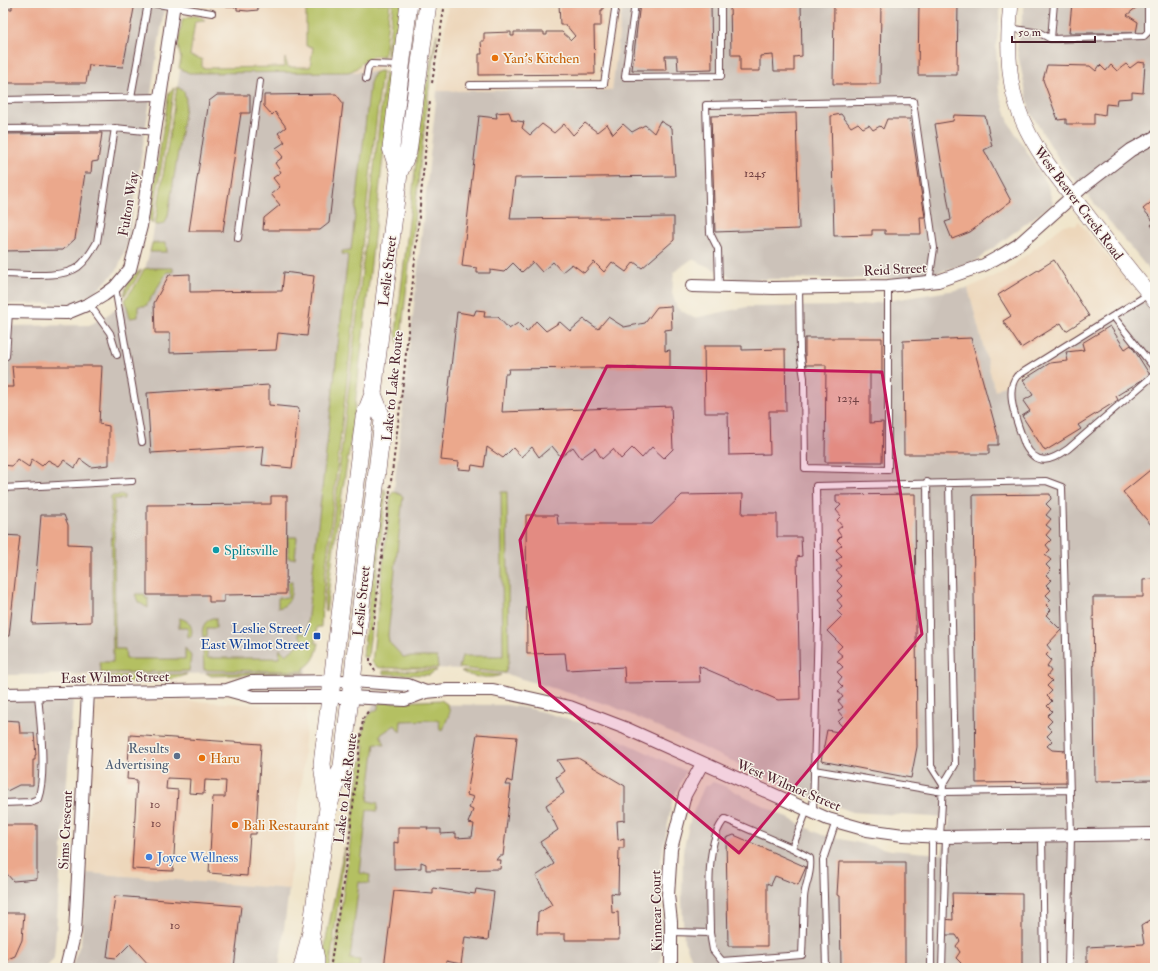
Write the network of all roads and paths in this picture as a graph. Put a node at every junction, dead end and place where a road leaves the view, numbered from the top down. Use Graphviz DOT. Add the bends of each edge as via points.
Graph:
graph roads {
  1 [pos="148,3"];
  2 [pos="152,3"];
  3 [pos="409,3"];
  4 [pos="428,3"];
  5 [pos="445,3"];
  6 [pos="616,3"];
  7 [pos="635,3"];
  8 [pos="721,3"];
  9 [pos="1010,3"];
  10 [pos="1054,3"];
  11 [pos="1148,3"];
  12 [pos="173,5"];
  13 [pos="212,13"];
  14 [pos="1009,28"];
  15 [pos="1051,39"];
  16 [pos="401,65"];
  17 [pos="366,79"];
  18 [pos="260,81"];
  19 [pos="432,83"];
  20 [pos="470,84"];
  21 [pos="131,97"];
  22 [pos="160,97"];
  23 [pos="430,99"];
  24 [pos="3,100"];
  25 [pos="115,128"];
  26 [pos="3,129"];
  27 [pos="155,132"];
  28 [pos="1155,137"];
  29 [pos="399,173"];
  30 [pos="1072,196"];
  31 [pos="238,238"];
  32 [pos="3,274"];
  33 [pos="930,282"];
  34 [pos="692,286"];
  35 [pos="720,286"];
  36 [pos="888,286"];
  37 [pos="115,287"];
  38 [pos="799,287"];
  39 [pos="1152,297"];
  40 [pos="89,304"];
  41 [pos="6,312"];
  42 [pos="1113,316"];
  43 [pos="117,354"];
  44 [pos="6,356"];
  45 [pos="1155,369"];
  46 [pos="1155,374"];
  47 [pos="373,394"];
  48 [pos="142,442"];
  49 [pos="132,481"];
  50 [pos="927,482"];
  51 [pos="949,483"];
  52 [pos="3,488"];
  53 [pos="373,634"];
  54 [pos="370,657"];
  55 [pos="375,672"];
  56 [pos="351,689"];
  57 [pos="331,690"];
  58 [pos="88,692"];
  59 [pos="3,694"];
  60 [pos="38,694"];
  61 [pos="371,707"];
  62 [pos="702,764"];
  63 [pos="814,770"];
  64 [pos="943,785"];
  65 [pos="1070,790"];
  66 [pos="943,792"];
  67 [pos="3,803"];
  68 [pos="328,808"];
  69 [pos="810,812"];
  70 [pos="836,821"];
  71 [pos="1155,834"];
  72 [pos="1042,836"];
  73 [pos="1071,836"];
  74 [pos="939,837"];
  75 [pos="792,848"];
  76 [pos="311,932"];
  77 [pos="672,932"];
  78 [pos="710,933"];
  79 [pos="66,968"];
  80 [pos="302,968"];
  81 [pos="316,968"];
  82 [pos="330,968"];
  83 [pos="671,968"];
  84 [pos="826,968"];
  85 [pos="931,968"];
  86 [pos="942,968"];
  87 [pos="1044,968"];
  88 [pos="1068,968"];
  1 -- 21 [label="lane"];
  2 -- 12 [label="lane"];
  3 -- 16 [label="main road, Leslie Street"];
  4 -- 29 [label="main road, Leslie Street" via="408,152"];
  5 -- 19 [label="path"];
  6 -- 20 [label="lane" via="604,84"];
  7 -- 8 [label="lane" via="625,77 721,76"];
  9 -- 14 [label="street, West Beaver Creek Road"];
  10 -- 15 [label="lane"];
  11 -- 15 [label="lane" via="1148,32 1144,36"];
  12 -- 13 [label="lane"];
  12 -- 22 [label="street, Fulton Way"];
  14 -- 15 [label="lane" via="1040,33"];
  14 -- 30 [label="street, West Beaver Creek Road" via="1010,68 1018,107 1034,144"];
  16 -- 17 [label="lane" via="371,64"];
  16 -- 29 [label="main road, Leslie Street" via="391,148"];
  18 -- 31 [label="lane"];
  21 -- 22 [label="lane"];
  21 -- 24 [label="lane"];
  22 -- 27 [label="street, Fulton Way"];
  23 -- 53 [label="path, Lake to Lake Route" via="403,382"];
  25 -- 26 [label="lane"];
  25 -- 27 [label="lane"];
  25 -- 32 [label="lane" via="97,242 88,258 77,268 62,274"];
  27 -- 37 [label="street, Fulton Way" via="134,258 130,269"];
  28 -- 30 [label="street, Reid Street" via="1131,150"];
  29 -- 47 [label="main road, Leslie Street"];
  30 -- 33 [label="street, Reid Street" via="1018,245 1002,255 960,274"];
  30 -- 39 [label="street, West Beaver Creek Road"];
  33 -- 35 [label="lane" via="934,248 912,101 706,105 710,233 718,249"];
  33 -- 36 [label="street, Reid Street"];
  34 -- 35 [label="street, Reid Street"];
  35 -- 38 [label="street, Reid Street"];
  36 -- 38 [label="street, Reid Street"];
  36 -- 38 [label="lane" via="888,470 805,468"];
  37 -- 40 [label="street, Fulton Way"];
  37 -- 48 [label="lane"];
  39 -- 42 [label="lane"];
  40 -- 41 [label="street, Fulton Way" via="67,313"];
  40 -- 43 [label="lane" via="110,333"];
  41 -- 44 [label="lane"];
  42 -- 45 [label="lane"];
  42 -- 46 [label="lane" via="1012,381 1010,394 1024,445 1029,453 1043,461 1053,459"];
  47 -- 56 [label="main road, Leslie Street" via="383,420"];
  47 -- 57 [label="main road, Leslie Street" via="364,417"];
  49 -- 52 [label="lane"];
  50 -- 51 [label="lane"];
  50 -- 63 [label="lane" via="816,486 818,621"];
  50 -- 64 [label="lane" via="931,766"];
  51 -- 64 [label="lane" via="955,765"];
  51 -- 65 [label="lane" via="1046,481 1062,487"];
  54 -- 55 [label="path"];
  56 -- 57 [label="street, West Wilmot Street"];
  56 -- 62 [label="street, West Wilmot Street" via="408,685 426,692 493,690 570,707 625,728"];
  56 -- 68 [label="main road, Leslie Street" via="342,766"];
  57 -- 58 [label="street, East Wilmot Street" via="251,682 227,690"];
  57 -- 68 [label="main road, Leslie Street" via="322,764"];
  58 -- 60 [label="street, East Wilmot Street"];
  58 -- 79 [label="street, Sims Crescent" via="75,932"];
  59 -- 60 [label="street, East Wilmot Street"];
  60 -- 67 [label="lane" via="42,757 41,790 38,798 30,802"];
  61 -- 82 [label="path, Lake to Lake Route" via="363,719 349,842"];
  62 -- 69 [label="street, West Wilmot Street"];
  62 -- 77 [label="street, Kinnear Court" via="685,795 671,849 668,895"];
  63 -- 66 [label="lane"];
  63 -- 69 [label="lane"];
  64 -- 66 [label="lane"];
  65 -- 66 [label="lane"];
  65 -- 73 [label="lane"];
  66 -- 74 [label="lane"];
  68 -- 76 [label="main road, Leslie Street"];
  69 -- 70 [label="street, West Wilmot Street"];
  69 -- 75 [label="lane"];
  70 -- 74 [label="street, West Wilmot Street" via="867,830"];
  70 -- 84 [label="lane" via="822,860"];
  71 -- 73 [label="street, West Wilmot Street"];
  72 -- 73 [label="street, West Wilmot Street"];
  72 -- 74 [label="street, West Wilmot Street"];
  72 -- 87 [label="lane"];
  73 -- 88 [label="lane"];
  74 -- 85 [label="lane"];
  74 -- 86 [label="lane"];
  75 -- 78 [label="lane" via="725,819 719,826 709,868"];
  75 -- 78 [label="lane" via="810,858 812,872 806,884 804,898 802,955 722,961 713,950"];
  76 -- 80 [label="main road, Leslie Street"];
  76 -- 81 [label="main road, Leslie Street"];
  77 -- 78 [label="lane"];
  77 -- 83 [label="street, Kinnear Court"];
}
